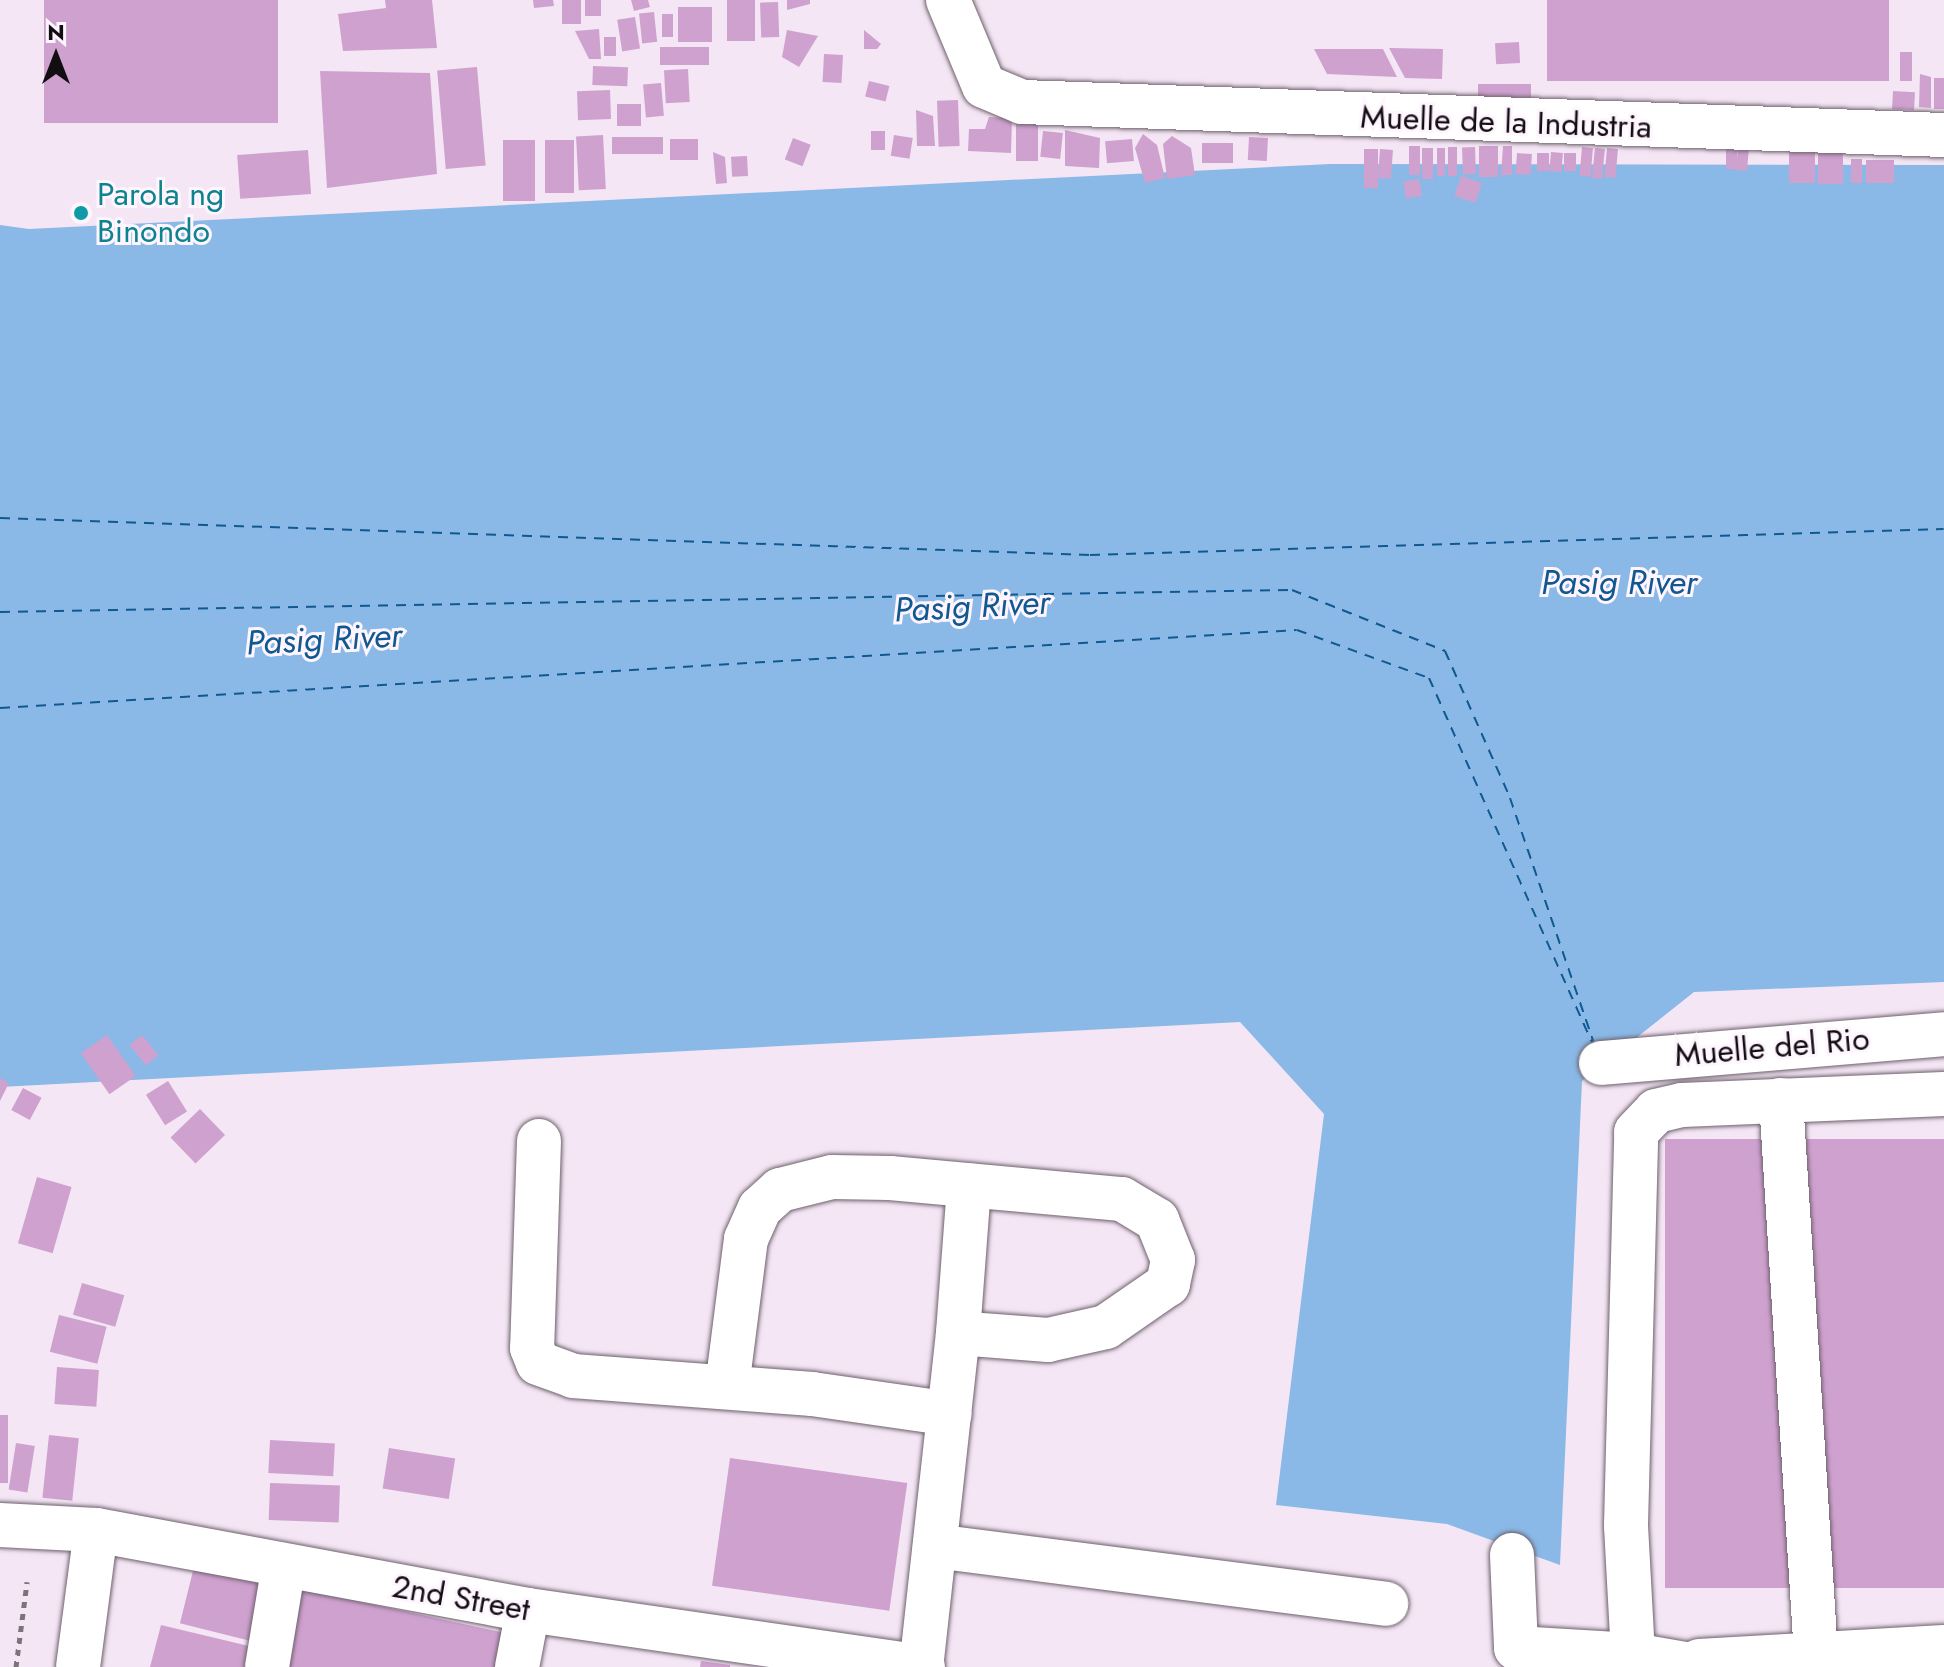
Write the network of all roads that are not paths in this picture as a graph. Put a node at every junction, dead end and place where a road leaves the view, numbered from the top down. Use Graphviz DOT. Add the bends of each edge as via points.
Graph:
graph roads {
  1 [pos="948,0"];
  2 [pos="1944,135"];
  3 [pos="1944,1034"];
  4 [pos="1601,1063"];
  5 [pos="1944,1094"];
  6 [pos="1781,1100"];
  7 [pos="539,1141"];
  8 [pos="969,1185"];
  9 [pos="958,1333"];
  10 [pos="727,1387"];
  11 [pos="950,1414"];
  12 [pos="0,1525"];
  13 [pos="96,1530"];
  14 [pos="935,1546"];
  15 [pos="1512,1555"];
  16 [pos="283,1570"];
  17 [pos="1386,1604"];
  18 [pos="528,1610"];
  19 [pos="1944,1647"];
  20 [pos="1816,1654"];
  21 [pos="1633,1655"];
  22 [pos="1701,1664"];
  23 [pos="78,1667"];
  24 [pos="267,1667"];
  25 [pos="517,1667"];
  26 [pos="922,1667"];
  1 -- 2 [label="street, Muelle de la Industria" via="984,86 1022,102 1068,109"];
  3 -- 4 [label="street, Muelle del Rio"];
  5 -- 6 [label="street"];
  6 -- 20 [label="street"];
  6 -- 21 [label="street" via="1682,1105 1656,1111 1636,1132 1626,1525"];
  7 -- 10 [label="street" via="532,1348 538,1363 573,1376"];
  8 -- 9 [label="street"];
  8 -- 9 [label="street" via="1122,1199 1157,1220 1173,1260 1168,1284 1106,1327 1048,1340"];
  8 -- 10 [label="street" via="832,1177 780,1190 760,1208 746,1239"];
  9 -- 11 [label="street"];
  10 -- 11 [label="street"];
  11 -- 14 [label="street"];
  12 -- 13 [label="street, 2nd Street"];
  13 -- 16 [label="street, 2nd Street"];
  13 -- 23 [label="street"];
  14 -- 17 [label="street"];
  14 -- 26 [label="street"];
  15 -- 21 [label="street" via="1516,1648"];
  16 -- 18 [label="street, 2nd Street"];
  16 -- 24 [label="street"];
  18 -- 25 [label="street"];
  18 -- 26 [label="street, 2nd Street"];
  19 -- 20 [label="street"];
  20 -- 22 [label="street"];
  21 -- 22 [label="street"];
}
